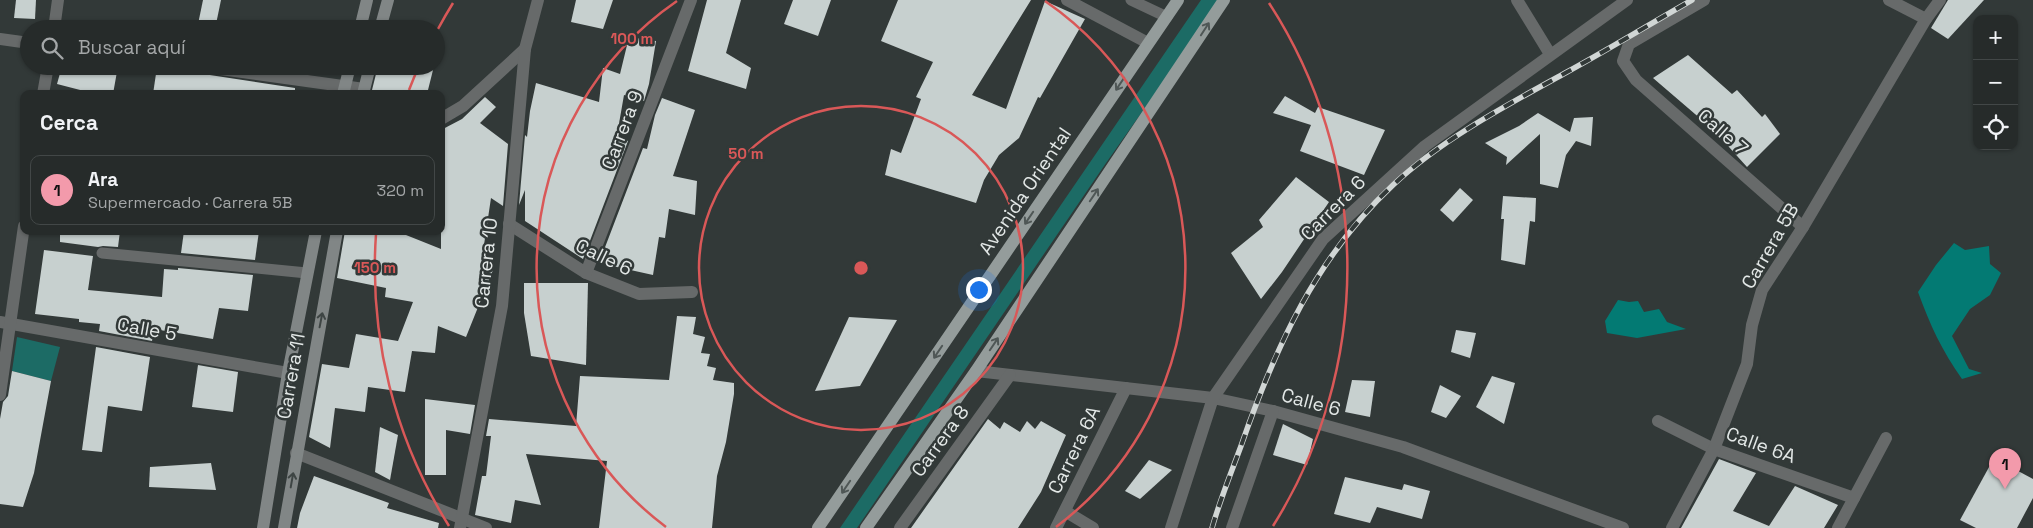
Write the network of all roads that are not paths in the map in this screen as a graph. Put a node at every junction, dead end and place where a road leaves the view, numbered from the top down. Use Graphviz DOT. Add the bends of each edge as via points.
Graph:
graph roads {
  1 [pos="58,0"];
  2 [pos="367,0"];
  3 [pos="388,0"];
  4 [pos="538,0"];
  5 [pos="691,0"];
  6 [pos="1067,0"];
  7 [pos="1178,0"];
  8 [pos="1224,0"];
  9 [pos="1517,0"];
  10 [pos="1627,0"];
  11 [pos="1704,0"];
  12 [pos="1889,0"];
  13 [pos="1940,0"];
  14 [pos="1138,1"];
  15 [pos="1166,17"];
  16 [pos="1926,19"];
  17 [pos="55,20"];
  18 [pos="362,20"];
  19 [pos="382,20"];
  20 [pos="0,39"];
  21 [pos="20,42"];
  22 [pos="1148,43"];
  23 [pos="525,49"];
  24 [pos="1550,54"];
  25 [pos="46,75"];
  26 [pos="253,75"];
  27 [pos="348,75"];
  28 [pos="367,75"];
  29 [pos="44,90"];
  30 [pos="344,90"];
  31 [pos="363,90"];
  32 [pos="445,117"];
  33 [pos="509,224"];
  34 [pos="1803,227"];
  35 [pos="22,235"];
  36 [pos="315,235"];
  37 [pos="337,235"];
  38 [pos="102,252"];
  39 [pos="307,273"];
  40 [pos="586,273"];
  41 [pos="692,292"];
  42 [pos="5,323"];
  43 [pos="976,371"];
  44 [pos="288,373"];
  45 [pos="1010,375"];
  46 [pos="1126,388"];
  47 [pos="0,395"];
  48 [pos="1213,398"];
  49 [pos="1273,411"];
  50 [pos="1658,421"];
  51 [pos="1886,438"];
  52 [pos="1714,449"];
  53 [pos="296,453"];
  54 [pos="1854,498"];
  55 [pos="1065,512"];
  56 [pos="461,524"];
  57 [pos="264,528"];
  58 [pos="284,528"];
  59 [pos="486,528"];
  60 [pos="818,528"];
  61 [pos="866,528"];
  62 [pos="900,528"];
  63 [pos="1056,528"];
  64 [pos="1093,528"];
  65 [pos="1171,528"];
  66 [pos="1232,528"];
  67 [pos="1623,528"];
  68 [pos="1672,528"];
  69 [pos="1838,528"];
  1 -- 17 [label="street"];
  2 -- 18 [label="main road"];
  3 -- 19 [label="main road"];
  4 -- 23 [label="street, Carrera 10"];
  5 -- 40 [label="street, Carrera 9"];
  6 -- 22 [label="street"];
  7 -- 15 [label="main road, Avenida Oriental"];
  43 -- 8 [label="main road, one-way"];
  9 -- 24 [label="street"];
  10 -- 24 [label="street, Carrera 6"];
  11 -- 34 [label="street, Calle 7" via="1629,44 1623,61 1636,80"];
  12 -- 16 [label="street"];
  13 -- 16 [label="street, Carrera 5B"];
  14 -- 15 [label="lane"];
  15 -- 22 [label="main road, Avenida Oriental"];
  16 -- 34 [label="street, Carrera 5B"];
  20 -- 21 [label="street"];
  22 -- 60 [label="main road, Avenida Oriental, one-way"];
  23 -- 32 [label="street" via="463,106"];
  23 -- 33 [label="street, Carrera 10"];
  24 -- 48 [label="street, Carrera 6" via="1425,146 1323,239"];
  25 -- 29 [label="street"];
  26 -- 30 [label="street"];
  27 -- 30 [label="main road"];
  28 -- 31 [label="main road"];
  33 -- 40 [label="street, Calle 6"];
  33 -- 56 [label="street, Carrera 10" via="502,306"];
  34 -- 52 [label="street, Carrera 5B" via="1762,290 1752,325 1747,364"];
  35 -- 42 [label="street"];
  36 -- 39 [label="main road, Carrera 11"];
  53 -- 37 [label="main road, Carrera 11, one-way"];
  38 -- 39 [label="lane"];
  39 -- 44 [label="main road, Carrera 11"];
  40 -- 41 [label="street, Calle 6" via="639,294"];
  42 -- 44 [label="street, Calle 5"];
  42 -- 47 [label="street"];
  43 -- 45 [label="street, Calle 6"];
  43 -- 61 [label="main road"];
  44 -- 57 [label="main road, Carrera 11"];
  45 -- 46 [label="street, Calle 6"];
  45 -- 62 [label="street, Carrera 8"];
  46 -- 48 [label="street, Calle 6"];
  46 -- 55 [label="street, Carrera 6A"];
  48 -- 49 [label="street, Calle 6"];
  48 -- 65 [label="street, Carrera 6"];
  49 -- 66 [label="street"];
  49 -- 67 [label="street, Calle 6" via="1403,447"];
  50 -- 52 [label="street, Calle 6A"];
  51 -- 54 [label="street"];
  52 -- 54 [label="street, Calle 6A"];
  52 -- 68 [label="street, Carrera 5B"];
  53 -- 56 [label="street"];
  58 -- 53 [label="main road, Carrera 11, one-way"];
  54 -- 69 [label="street"];
  55 -- 63 [label="street, Carrera 6A"];
  55 -- 64 [label="street"];
  56 -- 59 [label="street"];
}
